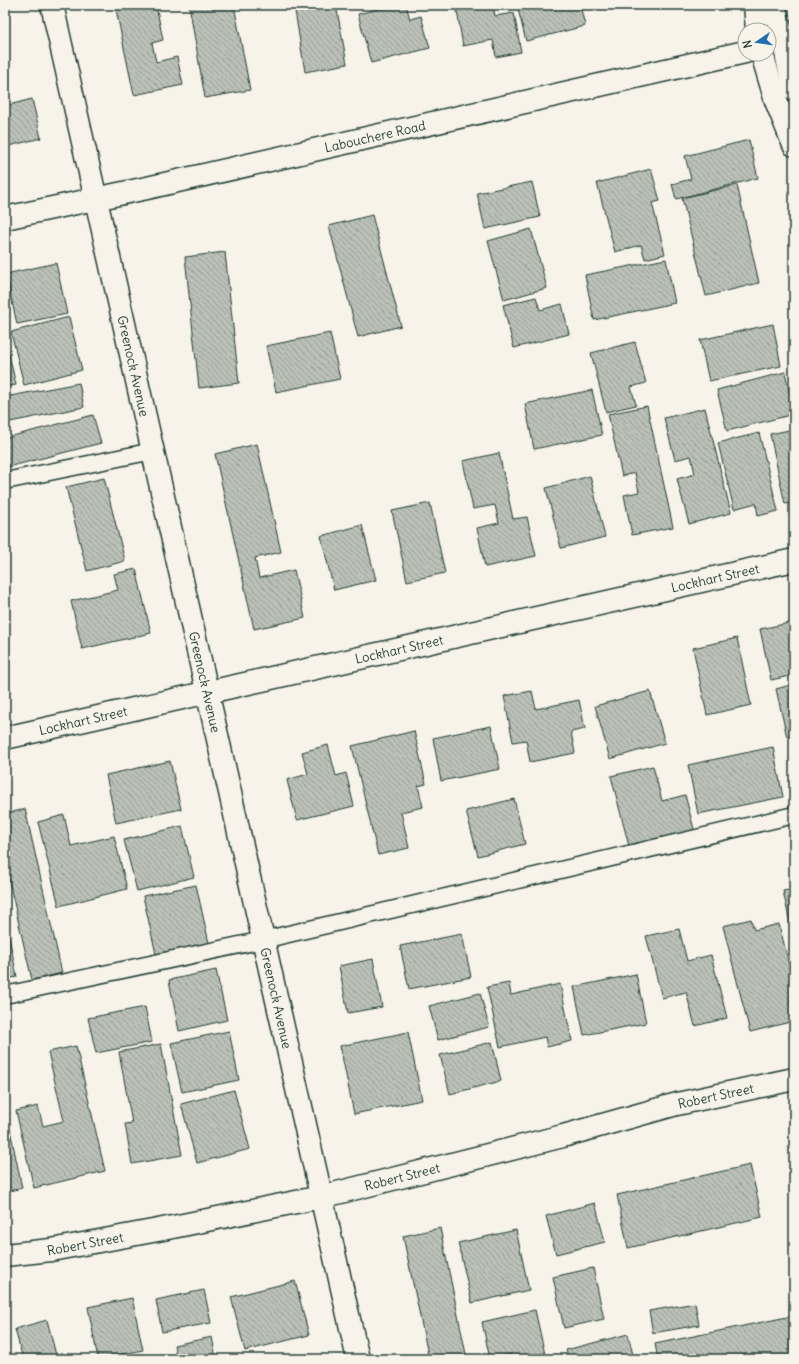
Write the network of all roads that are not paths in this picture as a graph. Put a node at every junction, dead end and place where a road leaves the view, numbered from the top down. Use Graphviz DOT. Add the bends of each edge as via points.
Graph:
graph roads {
  1 [pos="52,5"];
  2 [pos="755,5"];
  3 [pos="774,5"];
  4 [pos="756,22"];
  5 [pos="782,46"];
  6 [pos="737,54"];
  7 [pos="764,62"];
  8 [pos="794,89"];
  9 [pos="794,140"];
  10 [pos="794,144"];
  11 [pos="96,199"];
  12 [pos="5,218"];
  13 [pos="153,451"];
  14 [pos="5,481"];
  15 [pos="794,560"];
  16 [pos="208,692"];
  17 [pos="5,738"];
  18 [pos="794,815"];
  19 [pos="263,940"];
  20 [pos="5,996"];
  21 [pos="794,1078"];
  22 [pos="320,1197"];
  23 [pos="5,1255"];
  24 [pos="358,1359"];
  1 -- 11 [label="street, Greenock Avenue"];
  2 -- 4 [label="street"];
  3 -- 5 [label="street"];
  5 -- 8 [label="street"];
  6 -- 11 [label="street, Labouchere Road"];
  7 -- 10 [label="street" via="776,101"];
  9 -- 10 [label="street"];
  11 -- 12 [label="street, Labouchere Road"];
  11 -- 13 [label="street, Greenock Avenue"];
  13 -- 14 [label="lane"];
  13 -- 16 [label="street, Greenock Avenue"];
  15 -- 16 [label="street, Lockhart Street"];
  16 -- 17 [label="street, Lockhart Street"];
  16 -- 19 [label="street, Greenock Avenue"];
  18 -- 19 [label="lane"];
  19 -- 20 [label="lane"];
  19 -- 22 [label="street, Greenock Avenue"];
  21 -- 22 [label="street, Robert Street" via="677,1104 563,1136"];
  22 -- 23 [label="street, Robert Street" via="51,1250"];
  22 -- 24 [label="street, Greenock Avenue"];
}
